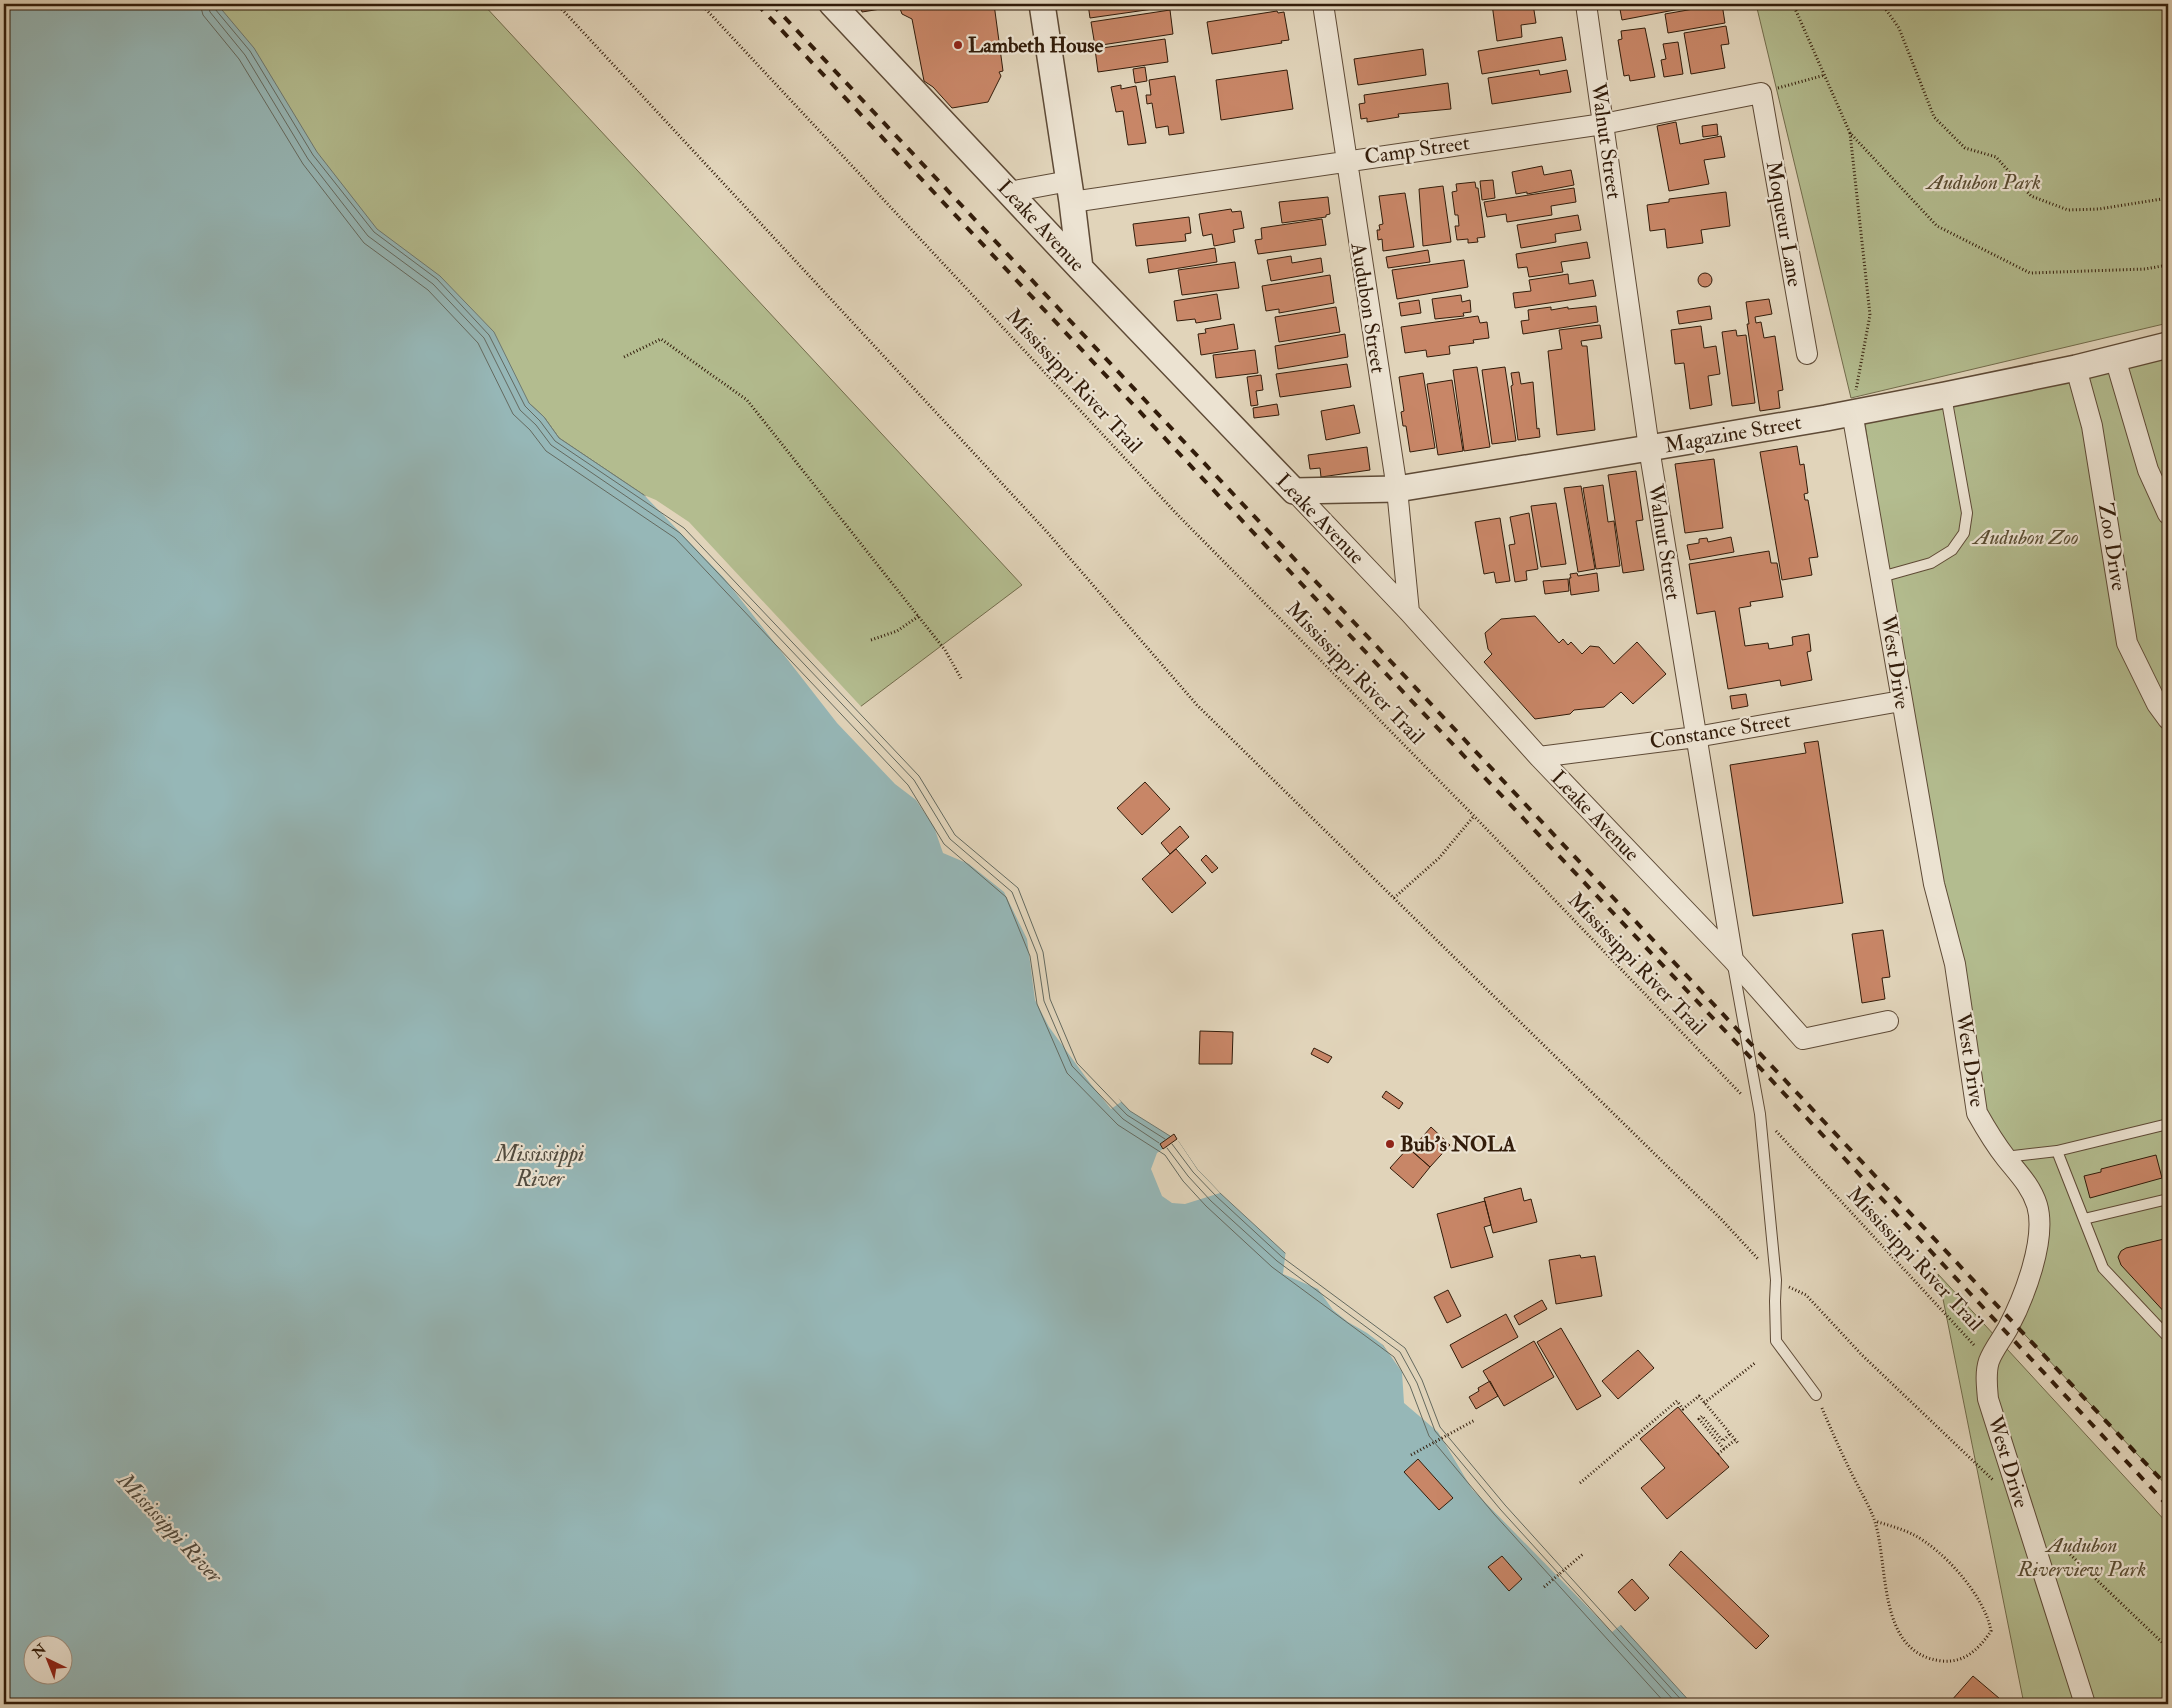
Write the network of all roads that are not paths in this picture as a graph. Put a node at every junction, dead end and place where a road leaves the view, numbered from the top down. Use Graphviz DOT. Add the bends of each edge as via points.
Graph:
graph roads {
  1 [pos="832,4"];
  2 [pos="1042,4"];
  3 [pos="1323,4"];
  4 [pos="1586,4"];
  5 [pos="1761,93"];
  6 [pos="1603,124"];
  7 [pos="1345,161"];
  8 [pos="1070,191"];
  9 [pos="1009,192"];
  10 [pos="1080,268"];
  11 [pos="2168,345"];
  12 [pos="1807,354"];
  13 [pos="2115,358"];
  14 [pos="2076,368"];
  15 [pos="1945,395"];
  16 [pos="1852,412"];
  17 [pos="1649,448"];
  18 [pos="1397,489"];
  19 [pos="1294,492"];
  20 [pos="2168,514"];
  21 [pos="1881,576"];
  22 [pos="1409,612"];
  23 [pos="1902,700"];
  24 [pos="2168,719"];
  25 [pos="1696,737"];
  26 [pos="1539,757"];
  27 [pos="1733,960"];
  28 [pos="1888,1020"];
  29 [pos="2168,1124"];
  30 [pos="2057,1151"];
  31 [pos="2005,1157"];
  32 [pos="2168,1199"];
  33 [pos="2084,1219"];
  34 [pos="2168,1337"];
  35 [pos="1816,1395"];
  36 [pos="2085,1704"];
  1 -- 9 [label="street, Leake Avenue"];
  2 -- 8 [label="street"];
  3 -- 7 [label="street, Audubon Street"];
  4 -- 6 [label="street, Walnut Street"];
  5 -- 6 [label="street, Camp Street"];
  5 -- 12 [label="street, Moqueur Lane"];
  6 -- 7 [label="street, Camp Street"];
  6 -- 17 [label="street, Walnut Street"];
  7 -- 8 [label="street, Camp Street"];
  7 -- 18 [label="street, Audubon Street"];
  8 -- 9 [label="street, Camp Street"];
  8 -- 10 [label="street"];
  9 -- 10 [label="street, Leake Avenue"];
  10 -- 19 [label="street, Leake Avenue"];
  11 -- 13 [label="street, Magazine Street"];
  13 -- 14 [label="street, Magazine Street"];
  13 -- 20 [label="street" via="2148,470"];
  14 -- 15 [label="street, Magazine Street"];
  14 -- 24 [label="street, Zoo Drive" via="2092,426 2128,642"];
  15 -- 16 [label="street, Magazine Street"];
  15 -- 21 [label="lane" via="1967,513 1964,532 1952,550 1931,563"];
  16 -- 17 [label="street, Magazine Street"];
  16 -- 21 [label="street, West Drive"];
  17 -- 18 [label="street, Magazine Street"];
  17 -- 25 [label="street, Walnut Street"];
  18 -- 19 [label="street, Magazine Street"];
  18 -- 22 [label="street, Audubon Street"];
  19 -- 22 [label="street, Leake Avenue"];
  21 -- 23 [label="street, West Drive"];
  22 -- 26 [label="street, Leake Avenue"];
  23 -- 25 [label="street, Constance Street"];
  23 -- 31 [label="street, West Drive" via="1934,884 1955,964 1978,1113"];
  25 -- 26 [label="street, Constance Street"];
  25 -- 27 [label="street, Walnut Street"];
  26 -- 27 [label="street, Leake Avenue"];
  27 -- 28 [label="street, Leake Avenue" via="1803,1039"];
  27 -- 35 [label="lane" via="1760,1114 1776,1280 1776,1341"];
  29 -- 30 [label="lane"];
  30 -- 31 [label="lane"];
  30 -- 33 [label="lane"];
  31 -- 36 [label="street, West Drive" via="2027,1182 2038,1206 2039,1231 2037,1252 2026,1286 2012,1321 1989,1361 1988,1399"];
  32 -- 33 [label="lane"];
  33 -- 34 [label="lane" via="2103,1268"];
}
